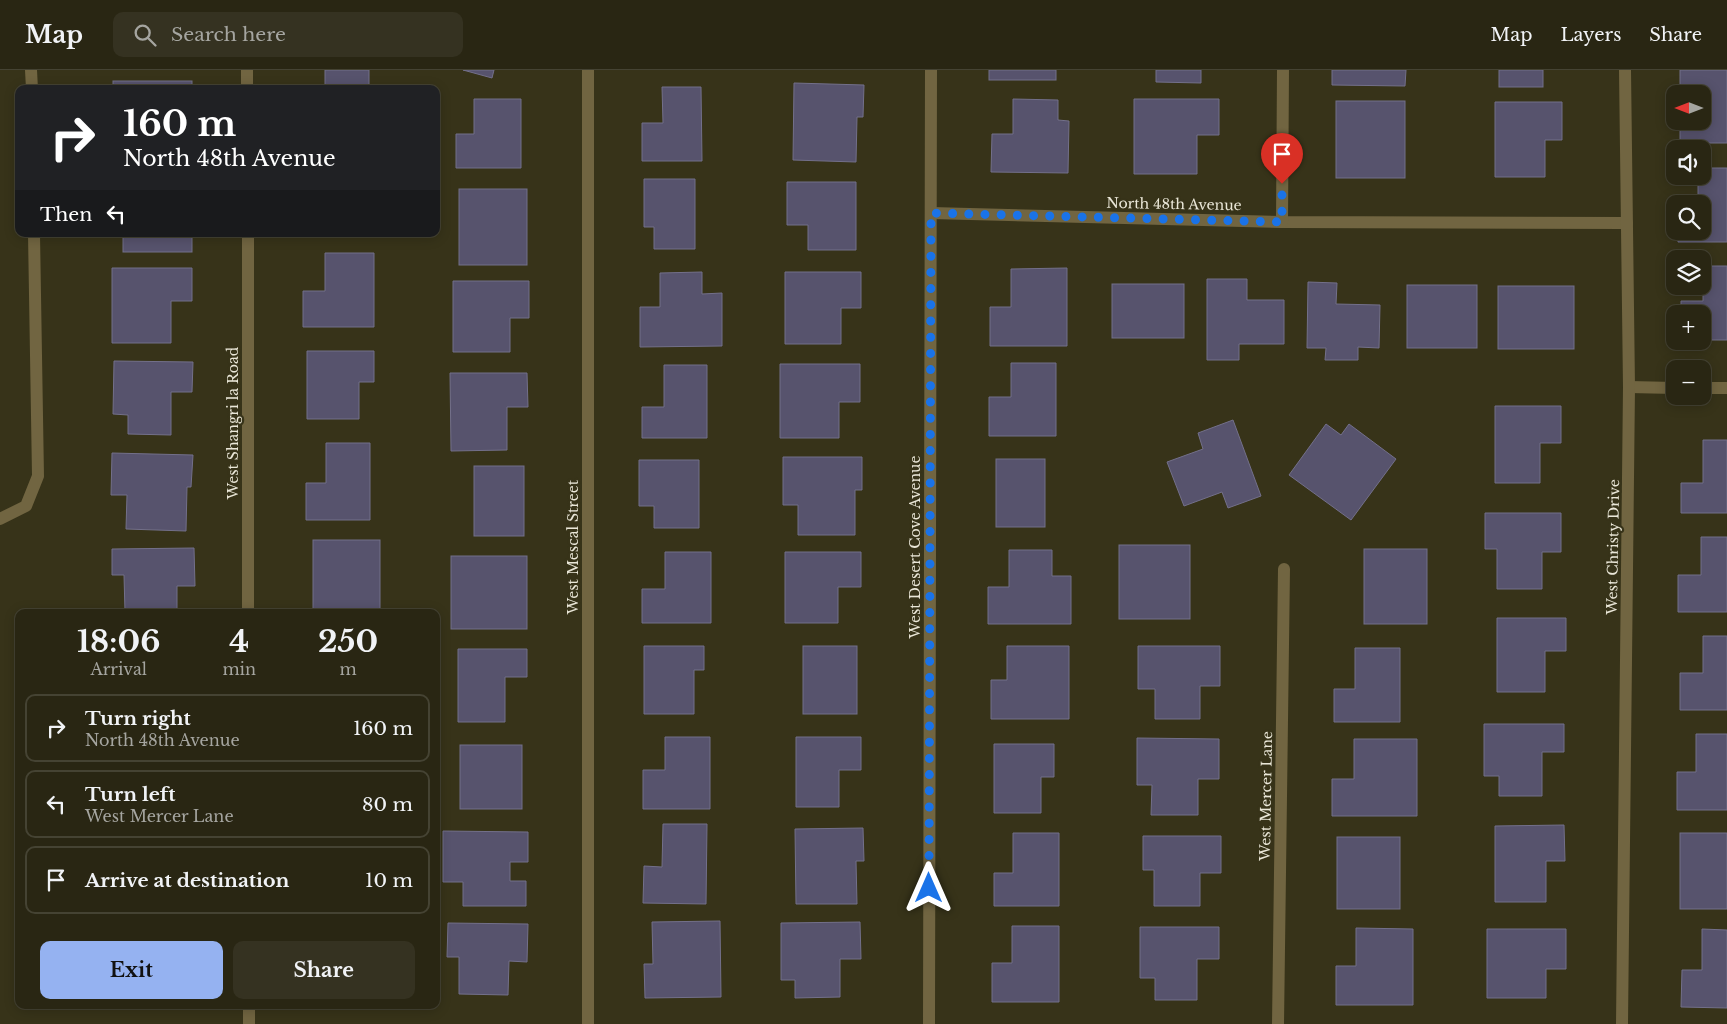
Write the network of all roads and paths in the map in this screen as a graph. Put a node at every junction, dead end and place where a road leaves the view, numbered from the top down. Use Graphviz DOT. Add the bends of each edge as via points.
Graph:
graph roads {
  1 [pos="31,70"];
  2 [pos="247,70"];
  3 [pos="588,70"];
  4 [pos="931,70"];
  5 [pos="1282,70"];
  6 [pos="1625,70"];
  7 [pos="32,85"];
  8 [pos="247,85"];
  9 [pos="931,213"];
  10 [pos="1282,222"];
  11 [pos="1627,223"];
  12 [pos="34,237"];
  13 [pos="248,237"];
  14 [pos="1629,387"];
  15 [pos="1666,388"];
  16 [pos="1711,388"];
  17 [pos="1727,388"];
  18 [pos="0,519"];
  19 [pos="1284,569"];
  20 [pos="248,609"];
  21 [pos="249,1009"];
  22 [pos="249,1024"];
  23 [pos="588,1024"];
  24 [pos="929,1024"];
  25 [pos="1278,1024"];
  26 [pos="1622,1024"];
  1 -- 7 [label="street"];
  2 -- 8 [label="street"];
  3 -- 23 [label="street, West Mescal Street"];
  4 -- 9 [label="street, West Desert Cove Avenue"];
  5 -- 10 [label="street"];
  6 -- 11 [label="street, West Christy Drive"];
  9 -- 10 [label="street, North 48th Avenue"];
  9 -- 24 [label="street, West Desert Cove Avenue"];
  10 -- 11 [label="street, North 48th Avenue"];
  11 -- 14 [label="street, West Christy Drive"];
  12 -- 18 [label="street" via="38,476 26,506"];
  13 -- 20 [label="street, West Shangri la Road"];
  14 -- 15 [label="street"];
  14 -- 26 [label="street, West Christy Drive"];
  16 -- 17 [label="street"];
  19 -- 25 [label="street, West Mercer Lane"];
  21 -- 22 [label="street"];
}
